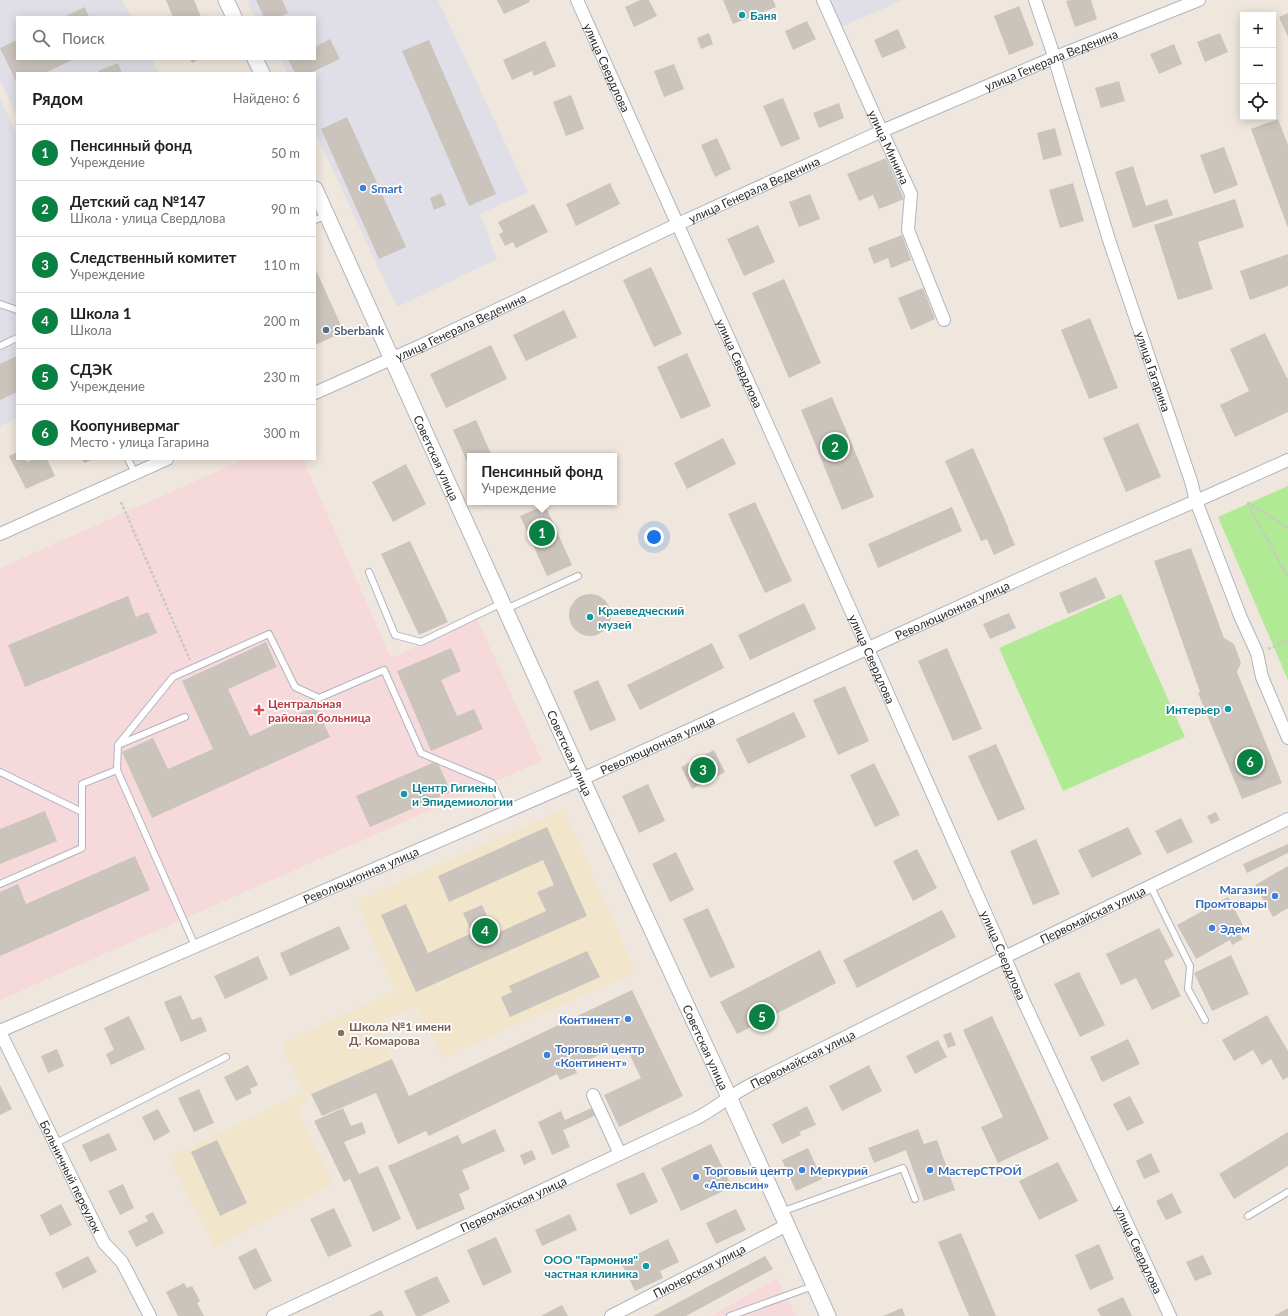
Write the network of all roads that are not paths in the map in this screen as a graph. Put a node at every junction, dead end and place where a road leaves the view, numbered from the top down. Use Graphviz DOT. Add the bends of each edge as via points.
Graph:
graph roads {
  1 [pos="226,0"];
  2 [pos="577,0"];
  3 [pos="823,0"];
  4 [pos="1035,0"];
  5 [pos="1199,0"];
  6 [pos="234,16"];
  7 [pos="1054,58"];
  8 [pos="256,60"];
  9 [pos="262,72"];
  10 [pos="882,131"];
  11 [pos="316,194"];
  12 [pos="321,217"];
  13 [pos="678,224"];
  14 [pos="0,304"];
  15 [pos="16,310"];
  16 [pos="944,320"];
  17 [pos="16,338"];
  18 [pos="0,346"];
  19 [pos="392,358"];
  20 [pos="316,393"];
  21 [pos="128,460"];
  22 [pos="165,460"];
  23 [pos="1288,460"];
  24 [pos="135,473"];
  25 [pos="1196,501"];
  26 [pos="0,534"];
  27 [pos="369,572"];
  28 [pos="578,576"];
  29 [pos="504,606"];
  30 [pos="868,648"];
  31 [pos="185,717"];
  32 [pos="1288,738"];
  33 [pos="118,745"];
  34 [pos="117,770"];
  35 [pos="0,772"];
  36 [pos="582,779"];
  37 [pos="82,812"];
  38 [pos="506,812"];
  39 [pos="1288,820"];
  40 [pos="0,884"];
  41 [pos="1151,886"];
  42 [pos="195,946"];
  43 [pos="1005,957"];
  44 [pos="1205,1020"];
  45 [pos="0,1031"];
  46 [pos="226,1057"];
  47 [pos="593,1095"];
  48 [pos="729,1097"];
  49 [pos="56,1143"];
  50 [pos="620,1154"];
  51 [pos="1288,1192"];
  52 [pos="915,1199"];
  53 [pos="1248,1216"];
  54 [pos="784,1218"];
  55 [pos="815,1286"];
  56 [pos="150,1316"];
  57 [pos="273,1316"];
  58 [pos="611,1316"];
  59 [pos="730,1316"];
  60 [pos="828,1316"];
  61 [pos="1170,1316"];
  1 -- 6 [label="street"];
  2 -- 13 [label="street, улица Свердлова"];
  3 -- 10 [label="street, улица Минина"];
  4 -- 7 [label="street, улица Гагарина"];
  5 -- 7 [label="street, улица Генерала Веденина"];
  7 -- 10 [label="street, улица Генерала Веденина"];
  7 -- 25 [label="street, улица Гагарина" via="1109,240 1192,482"];
  8 -- 9 [label="street"];
  10 -- 13 [label="street, улица Генерала Веденина"];
  10 -- 16 [label="street, улица Минина" via="911,194 908,230"];
  11 -- 12 [label="street, Советская улица"];
  12 -- 19 [label="street, Советская улица"];
  13 -- 19 [label="street, улица Генерала Веденина"];
  13 -- 30 [label="street, улица Свердлова"];
  14 -- 15 [label="lane"];
  17 -- 18 [label="lane"];
  19 -- 20 [label="street, улица Генерала Веденина"];
  19 -- 29 [label="street, Советская улица"];
  21 -- 24 [label="lane"];
  22 -- 24 [label="street"];
  23 -- 25 [label="street, Революционная улица"];
  24 -- 26 [label="street"];
  25 -- 30 [label="street, Революционная улица"];
  25 -- 32 [label="street, улица Гагарина" via="1257,653 1262,677"];
  27 -- 29 [label="lane" via="395,635 421,642"];
  28 -- 29 [label="lane"];
  29 -- 36 [label="street, Советская улица"];
  30 -- 36 [label="street, Революционная улица"];
  30 -- 43 [label="street, улица Свердлова"];
  31 -- 33 [label="lane"];
  33 -- 34 [label="lane"];
  33 -- 38 [label="lane" via="173,677 269,634 295,687 319,698 384,670 421,753 492,783"];
  34 -- 37 [label="lane" via="82,784"];
  34 -- 42 [label="lane"];
  35 -- 37 [label="lane"];
  36 -- 38 [label="street, Революционная улица"];
  36 -- 48 [label="street, Советская улица"];
  37 -- 40 [label="lane" via="82,848"];
  38 -- 42 [label="street, Революционная улица"];
  39 -- 41 [label="street, Первомайская улица"];
  41 -- 43 [label="street, Первомайская улица"];
  41 -- 44 [label="lane" via="1190,966 1188,988"];
  42 -- 45 [label="street, Революционная улица"];
  43 -- 48 [label="street, Первомайская улица"];
  43 -- 61 [label="street, улица Свердлова"];
  45 -- 49 [label="street, Больничный переулок"];
  46 -- 49 [label="lane"];
  47 -- 50 [label="street"];
  48 -- 50 [label="street, Первомайская улица" via="696,1118"];
  48 -- 54 [label="street, Советская улица"];
  49 -- 56 [label="street, Больничный переулок" via="104,1243 122,1262"];
  50 -- 57 [label="street, Первомайская улица"];
  51 -- 53 [label="lane"];
  52 -- 54 [label="lane" via="903,1168"];
  54 -- 55 [label="street, Советская улица"];
  54 -- 58 [label="street, Пионерская улица"];
  55 -- 59 [label="lane"];
  55 -- 60 [label="street, Советская улица"];
}
